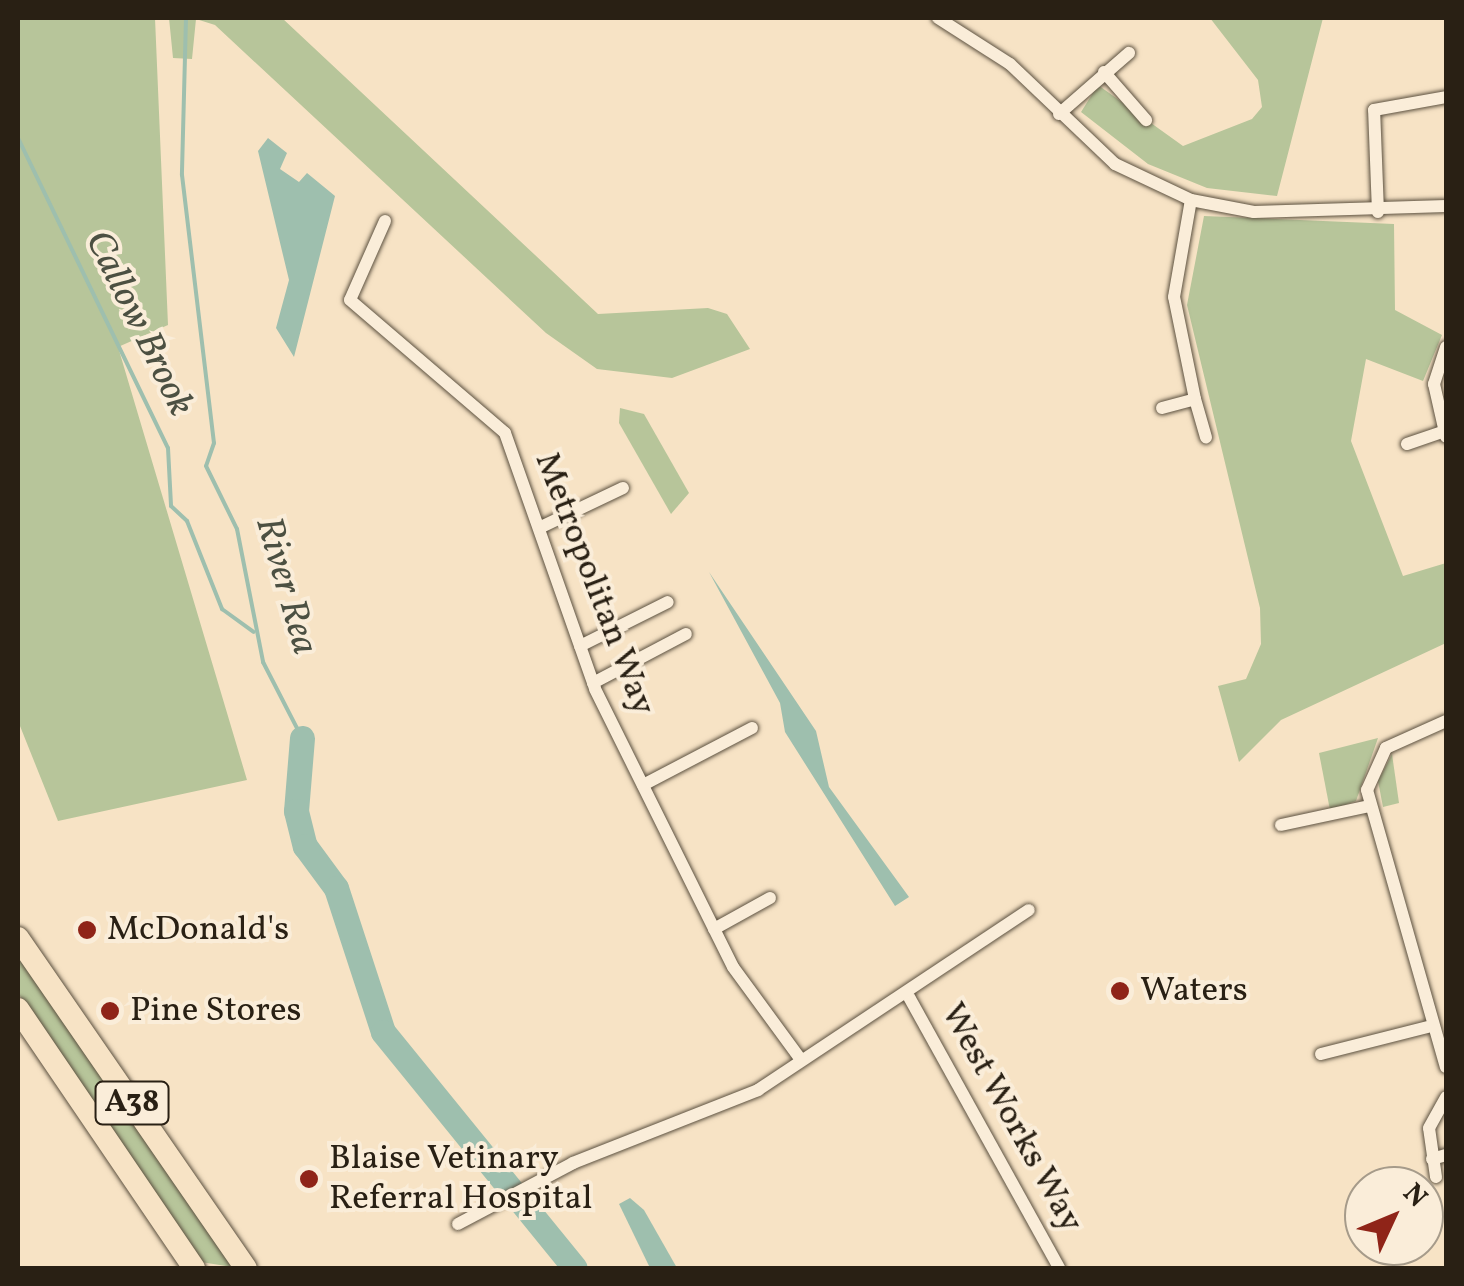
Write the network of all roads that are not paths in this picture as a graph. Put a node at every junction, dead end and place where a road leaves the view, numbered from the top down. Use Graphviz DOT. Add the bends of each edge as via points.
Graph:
graph roads {
  1 [pos="938,18"];
  2 [pos="1129,53"];
  3 [pos="1104,72"];
  4 [pos="1446,97"];
  5 [pos="1059,114"];
  6 [pos="1146,120"];
  7 [pos="1190,200"];
  8 [pos="1446,206"];
  9 [pos="1378,212"];
  10 [pos="385,221"];
  11 [pos="1446,347"];
  12 [pos="1196,399"];
  13 [pos="1162,408"];
  14 [pos="1445,434"];
  15 [pos="1206,437"];
  16 [pos="1408,444"];
  17 [pos="623,488"];
  18 [pos="539,528"];
  19 [pos="668,602"];
  20 [pos="686,634"];
  21 [pos="580,646"];
  22 [pos="593,683"];
  23 [pos="1446,722"];
  24 [pos="752,728"];
  25 [pos="642,785"];
  26 [pos="1370,806"];
  27 [pos="1281,825"];
  28 [pos="770,898"];
  29 [pos="1029,910"];
  30 [pos="714,929"];
  31 [pos="18,938"];
  32 [pos="909,997"];
  33 [pos="18,1009"];
  34 [pos="1428,1027"];
  35 [pos="1321,1054"];
  36 [pos="801,1060"];
  37 [pos="1446,1067"];
  38 [pos="1446,1098"];
  39 [pos="1446,1155"];
  40 [pos="1432,1159"];
  41 [pos="1434,1166"];
  42 [pos="458,1224"];
  43 [pos="189,1266"];
  44 [pos="246,1268"];
  45 [pos="1059,1268"];
  1 -- 5 [label="street" via="978,38"];
  2 -- 3 [label="street"];
  3 -- 5 [label="street"];
  3 -- 6 [label="street"];
  4 -- 9 [label="street" via="1374,110"];
  5 -- 7 [label="street" via="1114,164"];
  7 -- 9 [label="street" via="1254,212"];
  7 -- 12 [label="street" via="1174,297"];
  8 -- 9 [label="street"];
  10 -- 18 [label="street, Metropolitan Way" via="350,300 506,434"];
  11 -- 14 [label="street" via="1434,384"];
  12 -- 13 [label="street"];
  12 -- 15 [label="street"];
  14 -- 16 [label="street"];
  17 -- 18 [label="street"];
  18 -- 21 [label="street, Metropolitan Way"];
  19 -- 21 [label="street"];
  20 -- 22 [label="street"];
  21 -- 22 [label="street, Metropolitan Way"];
  22 -- 25 [label="street, Metropolitan Way"];
  23 -- 26 [label="street" via="1386,748 1368,780"];
  24 -- 25 [label="street"];
  25 -- 30 [label="street, Metropolitan Way"];
  26 -- 27 [label="street"];
  26 -- 34 [label="street"];
  28 -- 30 [label="street"];
  29 -- 32 [label="street, West Works Way"];
  30 -- 36 [label="street, Metropolitan Way"];
  31 -- 44 [label="highway, A38"];
  32 -- 36 [label="street, West Works Way"];
  32 -- 45 [label="street, West Works Way"];
  33 -- 43 [label="highway, A38"];
  34 -- 35 [label="street"];
  34 -- 37 [label="street"];
  36 -- 42 [label="street, West Works Way" via="688,1124 542,1179"];
  38 -- 40 [label="street" via="1429,1128"];
  39 -- 40 [label="street"];
  40 -- 41 [label="street"];
}
